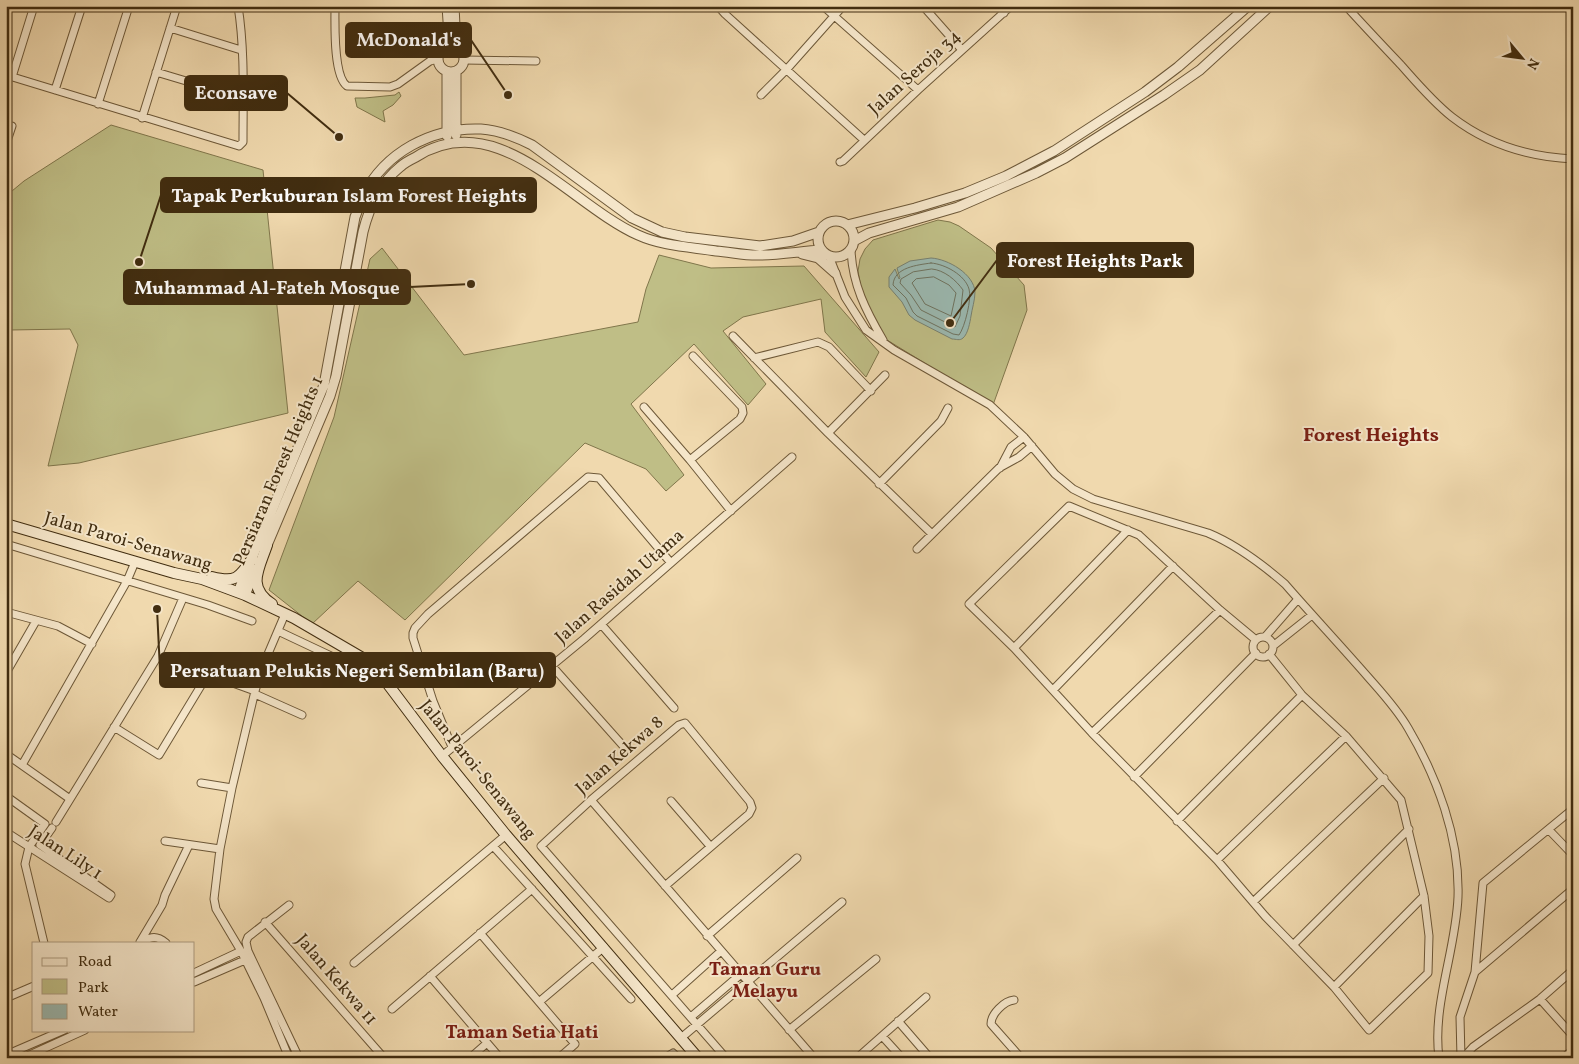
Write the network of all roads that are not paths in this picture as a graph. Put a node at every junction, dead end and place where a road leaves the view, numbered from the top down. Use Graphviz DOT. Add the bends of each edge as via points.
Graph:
graph roads {
  1 [pos="34,6"];
  2 [pos="82,6"];
  3 [pos="129,6"];
  4 [pos="177,6"];
  5 [pos="238,6"];
  6 [pos="335,6"];
  7 [pos="447,6"];
  8 [pos="454,6"];
  9 [pos="718,6"];
  10 [pos="823,6"];
  11 [pos="843,6"];
  12 [pos="923,6"];
  13 [pos="997,6"];
  14 [pos="1011,6"];
  15 [pos="1248,6"];
  16 [pos="1270,6"];
  17 [pos="1346,6"];
  18 [pos="1004,13"];
  19 [pos="834,15"];
  20 [pos="170,28"];
  21 [pos="456,46"];
  22 [pos="444,47"];
  23 [pos="241,50"];
  24 [pos="962,50"];
  25 [pos="438,59"];
  26 [pos="464,60"];
  27 [pos="536,61"];
  28 [pos="787,69"];
  29 [pos="451,71"];
  30 [pos="156,72"];
  31 [pos="9,76"];
  32 [pos="55,90"];
  33 [pos="918,90"];
  34 [pos="761,95"];
  35 [pos="243,98"];
  36 [pos="98,104"];
  37 [pos="142,118"];
  38 [pos="12,126"];
  39 [pos="452,131"];
  40 [pos="864,140"];
  41 [pos="452,143"];
  42 [pos="6,144"];
  43 [pos="1573,160"];
  44 [pos="840,162"];
  45 [pos="847,225"];
  46 [pos="819,232"];
  47 [pos="852,245"];
  48 [pos="788,252"];
  49 [pos="826,253"];
  50 [pos="835,273"];
  51 [pos="733,336"];
  52 [pos="884,342"];
  53 [pos="693,356"];
  54 [pos="754,358"];
  55 [pos="885,375"];
  56 [pos="871,391"];
  57 [pos="644,407"];
  58 [pos="948,408"];
  59 [pos="828,433"];
  60 [pos="1024,437"];
  61 [pos="1032,446"];
  62 [pos="792,458"];
  63 [pos="690,460"];
  64 [pos="999,468"];
  65 [pos="879,484"];
  66 [pos="731,511"];
  67 [pos="6,524"];
  68 [pos="1128,530"];
  69 [pos="932,534"];
  70 [pos="6,544"];
  71 [pos="267,546"];
  72 [pos="917,549"];
  73 [pos="252,559"];
  74 [pos="135,562"];
  75 [pos="671,564"];
  76 [pos="1173,566"];
  77 [pos="174,573"];
  78 [pos="127,581"];
  79 [pos="241,594"];
  80 [pos="183,598"];
  81 [pos="1298,599"];
  82 [pos="1220,610"];
  83 [pos="6,612"];
  84 [pos="1312,615"];
  85 [pos="290,616"];
  86 [pos="36,621"];
  87 [pos="252,621"];
  88 [pos="601,624"];
  89 [pos="278,631"];
  90 [pos="1265,637"];
  91 [pos="1256,640"];
  92 [pos="92,644"];
  93 [pos="1273,646"];
  94 [pos="1014,648"];
  95 [pos="1256,653"];
  96 [pos="1269,654"];
  97 [pos="158,656"];
  98 [pos="348,664"];
  99 [pos="552,666"];
  100 [pos="6,673"];
  101 [pos="208,674"];
  102 [pos="1052,690"];
  103 [pos="255,692"];
  104 [pos="1302,695"];
  105 [pos="674,708"];
  106 [pos="302,715"];
  107 [pos="114,727"];
  108 [pos="1092,733"];
  109 [pos="1346,736"];
  110 [pos="452,747"];
  111 [pos="625,748"];
  112 [pos="6,754"];
  113 [pos="442,756"];
  114 [pos="22,766"];
  115 [pos="1134,777"];
  116 [pos="1384,778"];
  117 [pos="201,782"];
  118 [pos="232,788"];
  119 [pos="6,796"];
  120 [pos="70,799"];
  121 [pos="591,800"];
  122 [pos="671,801"];
  123 [pos="1573,809"];
  124 [pos="1177,821"];
  125 [pos="1409,829"];
  126 [pos="1549,830"];
  127 [pos="6,832"];
  128 [pos="506,835"];
  129 [pos="166,841"];
  130 [pos="189,844"];
  131 [pos="493,846"];
  132 [pos="710,846"];
  133 [pos="30,848"];
  134 [pos="220,849"];
  135 [pos="1573,855"];
  136 [pos="797,858"];
  137 [pos="1217,860"];
  138 [pos="665,886"];
  139 [pos="532,889"];
  140 [pos="1573,889"];
  141 [pos="1424,896"];
  142 [pos="842,902"];
  143 [pos="1253,902"];
  144 [pos="289,905"];
  145 [pos="265,922"];
  146 [pos="480,933"];
  147 [pos="707,936"];
  148 [pos="44,942"];
  149 [pos="139,942"];
  150 [pos="165,942"];
  151 [pos="1293,945"];
  152 [pos="604,947"];
  153 [pos="241,951"];
  154 [pos="721,951"];
  155 [pos="593,956"];
  156 [pos="876,959"];
  157 [pos="245,960"];
  158 [pos="354,963"];
  159 [pos="1573,970"];
  160 [pos="1475,972"];
  161 [pos="195,973"];
  162 [pos="741,974"];
  163 [pos="430,976"];
  164 [pos="195,982"];
  165 [pos="747,982"];
  166 [pos="32,987"];
  167 [pos="1334,987"];
  168 [pos="672,995"];
  169 [pos="926,997"];
  170 [pos="6,998"];
  171 [pos="631,999"];
  172 [pos="1540,999"];
  173 [pos="1014,1000"];
  174 [pos="539,1002"];
  175 [pos="392,1009"];
  176 [pos="691,1017"];
  177 [pos="898,1021"];
  178 [pos="698,1025"];
  179 [pos="789,1030"];
  180 [pos="59,1032"];
  181 [pos="81,1032"];
  182 [pos="882,1036"];
  183 [pos="1573,1036"];
  184 [pos="681,1038"];
  185 [pos="487,1043"];
  186 [pos="1573,1050"];
  187 [pos="6,1055"];
  188 [pos="382,1057"];
  189 [pos="23,1058"];
  190 [pos="289,1058"];
  191 [pos="299,1058"];
  192 [pos="470,1058"];
  193 [pos="500,1058"];
  194 [pos="559,1058"];
  195 [pos="665,1058"];
  196 [pos="678,1058"];
  197 [pos="698,1058"];
  198 [pos="726,1058"];
  199 [pos="814,1058"];
  200 [pos="857,1058"];
  201 [pos="902,1058"];
  202 [pos="930,1058"];
  203 [pos="1021,1058"];
  204 [pos="1439,1058"];
  205 [pos="1462,1058"];
  206 [pos="1563,1058"];
  1 -- 31 [label="street"];
  2 -- 32 [label="street"];
  3 -- 36 [label="street"];
  4 -- 20 [label="street"];
  5 -- 23 [label="street"];
  6 -- 25 [label="street" via="337,56 342,81 347,86 390,87"];
  7 -- 22 [label="street" via="448,36"];
  8 -- 21 [label="street"];
  9 -- 28 [label="street"];
  10 -- 19 [label="street"];
  11 -- 19 [label="street"];
  12 -- 24 [label="street"];
  13 -- 18 [label="street"];
  14 -- 18 [label="street, Jalan Seroja 34"];
  15 -- 45 [label="street" via="1145,92 1054,151 965,193"];
  16 -- 47 [label="street" via="1200,70 1066,158 958,207 870,233"];
  17 -- 43 [label="street" via="1452,117 1487,139 1516,150"];
  18 -- 24 [label="street, Jalan Seroja 34"];
  19 -- 28 [label="street"];
  19 -- 33 [label="street"];
  20 -- 23 [label="street"];
  20 -- 30 [label="street"];
  21 -- 22 [label="street"];
  21 -- 26 [label="street"];
  22 -- 25 [label="street"];
  23 -- 35 [label="street"];
  24 -- 33 [label="street, Jalan Seroja 34"];
  25 -- 29 [label="street" via="440,67"];
  26 -- 27 [label="street"];
  26 -- 29 [label="street" via="462,67"];
  28 -- 34 [label="street"];
  28 -- 40 [label="street"];
  29 -- 39 [label="street"];
  30 -- 35 [label="street"];
  30 -- 37 [label="street"];
  31 -- 32 [label="street"];
  32 -- 36 [label="street"];
  33 -- 40 [label="street, Jalan Seroja 34"];
  35 -- 37 [label="street" via="243,142 239,146"];
  36 -- 37 [label="street"];
  38 -- 42 [label="street"];
  39 -- 41 [label="street"];
  39 -- 46 [label="street, Persiaran Forest Heights 1" via="481,129 518,138 632,218 662,232 760,246 793,241"];
  39 -- 73 [label="street, Persiaran Forest Heights 1" via="425,138 397,154 375,176 363,196 355,217 324,386"];
  40 -- 44 [label="street, Jalan Seroja 34"];
  41 -- 48 [label="street, Persiaran Forest Heights 1" via="476,142 517,155 599,211 637,234 657,241 750,255"];
  41 -- 71 [label="street, Persiaran Forest Heights 1" via="420,154 400,167 375,198 367,215 330,396"];
  45 -- 46 [label="street" via="839,221 829,222"];
  45 -- 47 [label="street" via="853,232"];
  46 -- 49 [label="street" via="818,241"];
  47 -- 49 [label="street" via="839,257"];
  47 -- 52 [label="street" via="851,267 858,291"];
  48 -- 49 [label="street, Persiaran Forest Heights 1"];
  48 -- 50 [label="street" via="818,258"];
  49 -- 50 [label="street"];
  50 -- 52 [label="street" via="845,297 866,330"];
  51 -- 54 [label="street"];
  52 -- 60 [label="street" via="990,405"];
  53 -- 63 [label="street" via="742,407 743,413"];
  54 -- 56 [label="street" via="818,342 829,347"];
  54 -- 59 [label="street"];
  55 -- 56 [label="street"];
  56 -- 59 [label="street"];
  57 -- 63 [label="street"];
  58 -- 65 [label="street" via="941,421"];
  59 -- 65 [label="street"];
  60 -- 61 [label="street"];
  60 -- 64 [label="street" via="1011,448"];
  61 -- 64 [label="street"];
  61 -- 81 [label="street" via="1055,474 1073,489 1093,499 1222,539 1267,568"];
  62 -- 66 [label="street, Jalan Rasidah Utama"];
  63 -- 66 [label="street"];
  64 -- 69 [label="street"];
  65 -- 69 [label="street"];
  66 -- 75 [label="street, Jalan Rasidah Utama"];
  67 -- 74 [label="main road, Jalan Paroi-Senawang"];
  68 -- 76 [label="street" via="1139,535"];
  68 -- 94 [label="street"];
  68 -- 94 [label="street" via="1070,506 969,604"];
  69 -- 72 [label="street"];
  70 -- 78 [label="street"];
  71 -- 79 [label="street, Persiaran Forest Heights 1"];
  71 -- 85 [label="main road" via="256,586 259,594"];
  73 -- 77 [label="main road" via="239,576 227,581 191,573"];
  73 -- 79 [label="street, Persiaran Forest Heights 1"];
  74 -- 77 [label="main road, Jalan Paroi-Senawang"];
  74 -- 78 [label="street"];
  75 -- 88 [label="street, Jalan Rasidah Utama"];
  75 -- 110 [label="street" via="599,478 588,478 428,614 413,633 432,701"];
  76 -- 82 [label="street"];
  76 -- 102 [label="street"];
  77 -- 79 [label="main road, Jalan Paroi-Senawang" via="202,579"];
  78 -- 80 [label="street"];
  78 -- 92 [label="street"];
  79 -- 85 [label="main road, Jalan Paroi-Senawang"];
  80 -- 87 [label="street"];
  80 -- 97 [label="street"];
  81 -- 84 [label="street"];
  81 -- 90 [label="street"];
  82 -- 91 [label="street"];
  82 -- 108 [label="street"];
  83 -- 86 [label="street"];
  84 -- 93 [label="street"];
  84 -- 204 [label="street" via="1408,727 1429,769 1447,818 1458,867 1458,896 1438,1020"];
  85 -- 89 [label="street"];
  85 -- 113 [label="main road, Jalan Paroi-Senawang" via="366,660"];
  86 -- 92 [label="street" via="58,626"];
  86 -- 100 [label="street"];
  88 -- 99 [label="street, Jalan Rasidah Utama"];
  88 -- 105 [label="street"];
  89 -- 98 [label="street"];
  89 -- 103 [label="street"];
  90 -- 91 [label="street"];
  90 -- 93 [label="street"];
  91 -- 95 [label="street"];
  92 -- 114 [label="street"];
  93 -- 96 [label="street"];
  94 -- 102 [label="street"];
  95 -- 96 [label="street" via="1261,656"];
  95 -- 115 [label="street"];
  96 -- 104 [label="street"];
  97 -- 101 [label="street"];
  97 -- 107 [label="street"];
  99 -- 110 [label="street, Jalan Rasidah Utama"];
  99 -- 111 [label="street"];
  101 -- 103 [label="street"];
  101 -- 107 [label="street" via="159,755"];
  102 -- 108 [label="street"];
  103 -- 106 [label="street"];
  103 -- 118 [label="street"];
  104 -- 109 [label="street"];
  104 -- 124 [label="street"];
  107 -- 120 [label="street"];
  108 -- 115 [label="street"];
  109 -- 116 [label="street"];
  109 -- 137 [label="street"];
  110 -- 113 [label="street, Jalan Rasidah Utama"];
  112 -- 114 [label="street"];
  113 -- 128 [label="main road, Jalan Paroi-Senawang"];
  114 -- 120 [label="street"];
  115 -- 124 [label="street"];
  116 -- 125 [label="street" via="1402,800"];
  116 -- 143 [label="street"];
  117 -- 118 [label="street"];
  118 -- 134 [label="street"];
  119 -- 133 [label="street" via="44,822"];
  120 -- 133 [label="street, Jalan Lily 1" via="40,845 111,895 109,898"];
  121 -- 132 [label="street, Jalan Kekwa 8" via="678,725 685,723 752,808"];
  121 -- 138 [label="street"];
  121 -- 168 [label="street, Jalan Kekwa 8" via="541,846"];
  122 -- 132 [label="street"];
  123 -- 126 [label="street"];
  124 -- 137 [label="street"];
  125 -- 141 [label="street"];
  125 -- 151 [label="street"];
  126 -- 135 [label="street"];
  126 -- 160 [label="street" via="1484,883"];
  127 -- 133 [label="street, Jalan Lily 1"];
  128 -- 131 [label="street"];
  128 -- 152 [label="main road, Jalan Paroi-Senawang"];
  129 -- 130 [label="street"];
  130 -- 134 [label="street"];
  130 -- 149 [label="street" via="162,905"];
  131 -- 139 [label="street"];
  131 -- 158 [label="street"];
  132 -- 138 [label="street, Jalan Kekwa 8"];
  133 -- 148 [label="street" via="25,864"];
  134 -- 153 [label="street" via="214,904"];
  136 -- 147 [label="street"];
  137 -- 143 [label="street"];
  138 -- 147 [label="street"];
  139 -- 146 [label="street"];
  139 -- 155 [label="street"];
  140 -- 160 [label="street"];
  141 -- 167 [label="street"];
  141 -- 167 [label="street" via="1429,936 1428,973 1369,1030"];
  142 -- 165 [label="street"];
  143 -- 151 [label="street"];
  144 -- 145 [label="street"];
  145 -- 188 [label="street, Jalan Kekwa 11"];
  145 -- 191 [label="street" via="248,937 247,946"];
  146 -- 163 [label="street"];
  146 -- 174 [label="street"];
  147 -- 154 [label="street"];
  149 -- 150 [label="street" via="153,937"];
  151 -- 167 [label="street"];
  152 -- 155 [label="street"];
  152 -- 184 [label="main road, Jalan Paroi-Senawang"];
  153 -- 157 [label="street"];
  153 -- 161 [label="street"];
  154 -- 162 [label="street"];
  154 -- 168 [label="street"];
  155 -- 171 [label="street"];
  155 -- 174 [label="street"];
  156 -- 179 [label="street"];
  157 -- 164 [label="street"];
  157 -- 190 [label="street"];
  159 -- 172 [label="street"];
  160 -- 205 [label="street" via="1460,1017"];
  162 -- 165 [label="street"];
  162 -- 176 [label="street"];
  163 -- 175 [label="street"];
  163 -- 185 [label="street"];
  165 -- 178 [label="street"];
  165 -- 179 [label="street"];
  166 -- 170 [label="street"];
  168 -- 176 [label="street"];
  169 -- 177 [label="street"];
  172 -- 183 [label="street"];
  172 -- 205 [label="street"];
  173 -- 203 [label="street" via="1009,1000 991,1019 991,1024"];
  174 -- 194 [label="street" via="575,1044"];
  176 -- 178 [label="street"];
  177 -- 182 [label="street"];
  177 -- 202 [label="street"];
  178 -- 184 [label="street"];
  178 -- 198 [label="street"];
  179 -- 199 [label="street"];
  180 -- 187 [label="street"];
  181 -- 189 [label="street"];
  182 -- 200 [label="street"];
  182 -- 201 [label="street"];
  184 -- 197 [label="main road, Jalan Paroi-Senawang"];
  185 -- 192 [label="street"];
  185 -- 193 [label="street"];
  186 -- 206 [label="street"];
  195 -- 196 [label="street" via="673,1053"];
}
